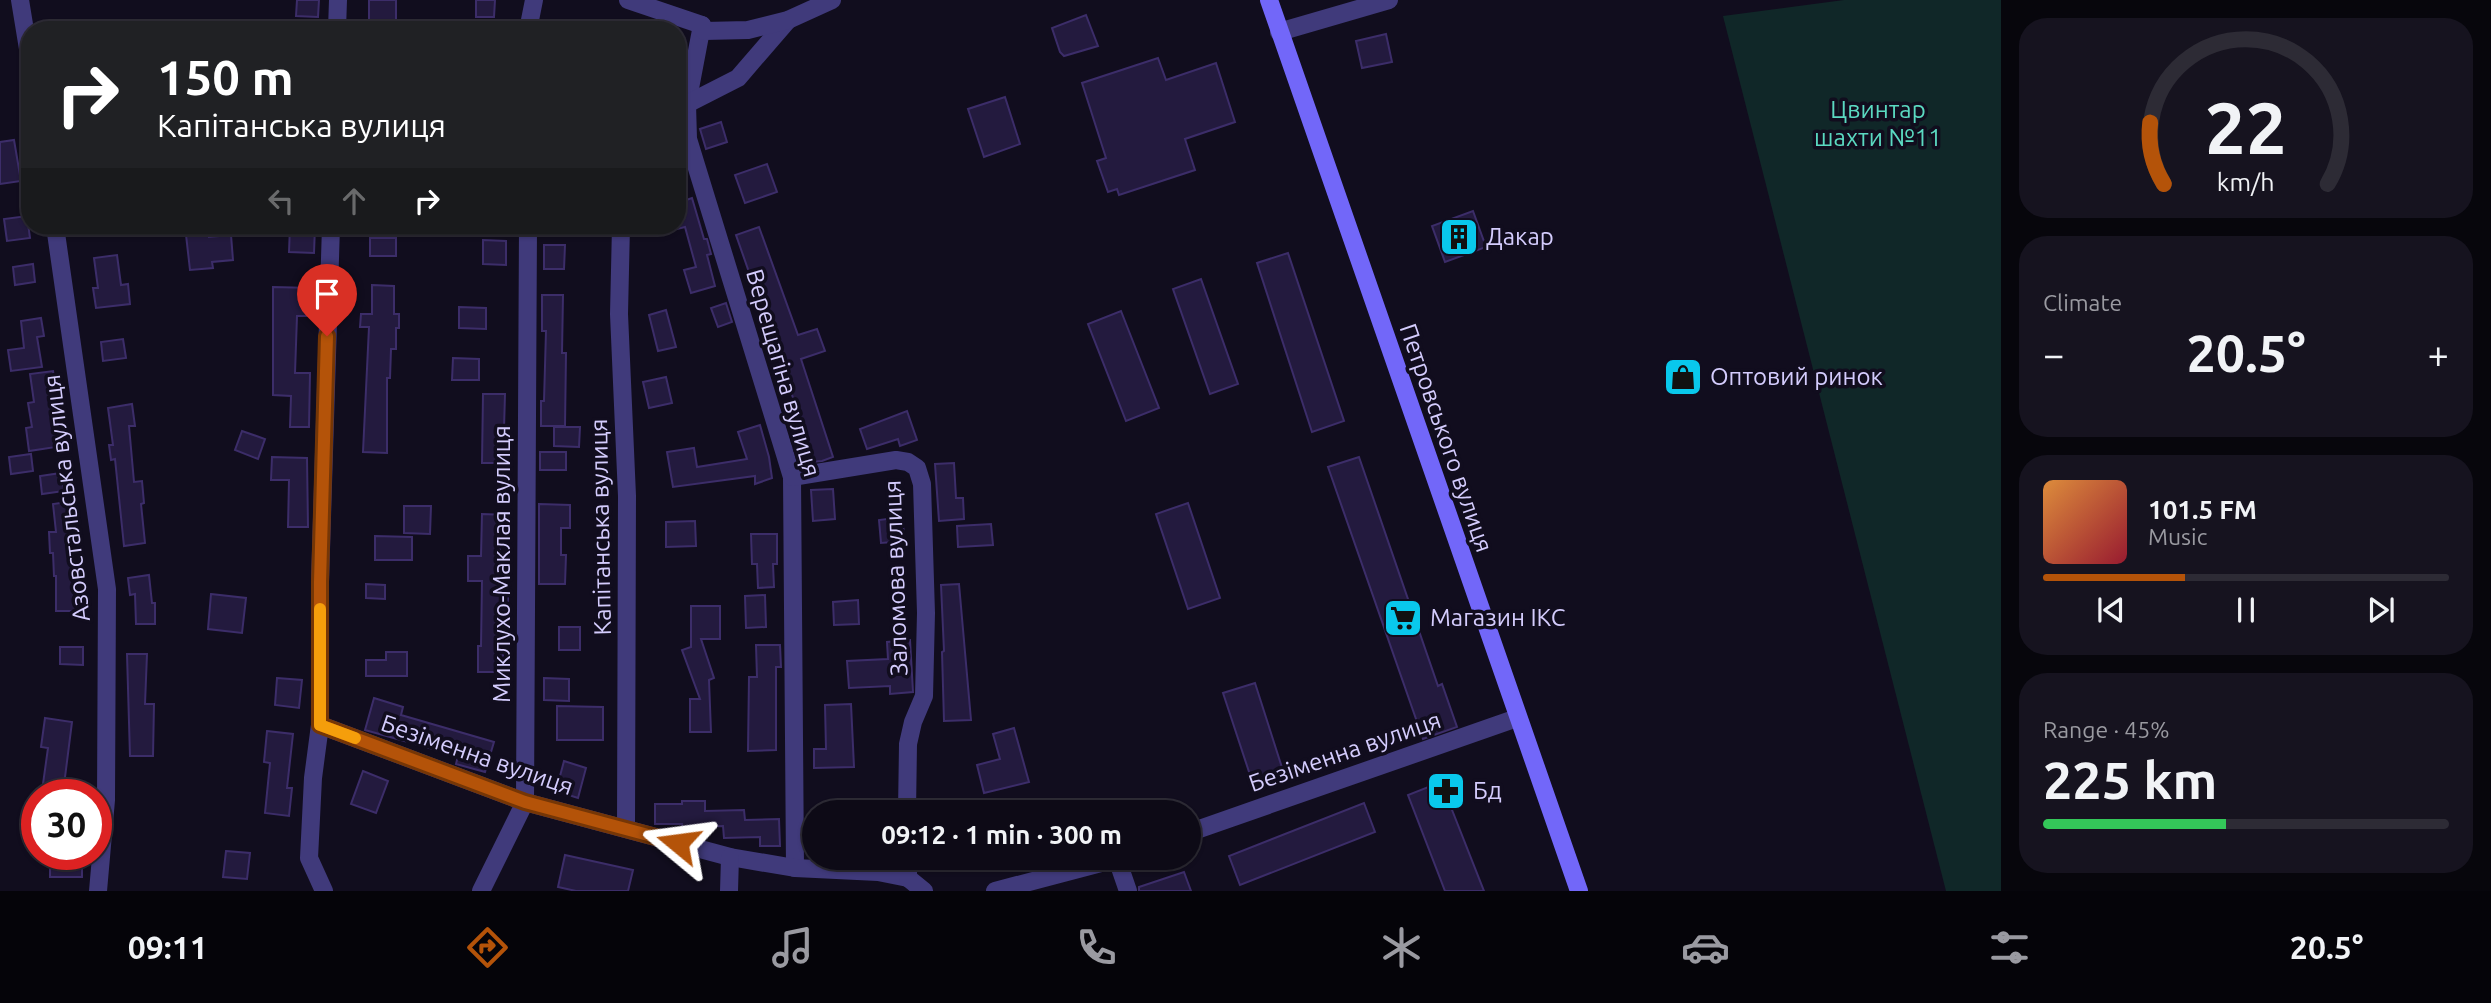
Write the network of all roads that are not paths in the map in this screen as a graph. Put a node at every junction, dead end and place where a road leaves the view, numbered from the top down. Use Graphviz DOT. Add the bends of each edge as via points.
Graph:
graph roads {
  1 [pos="20,0"];
  2 [pos="338,0"];
  3 [pos="534,0"];
  4 [pos="628,0"];
  5 [pos="832,0"];
  6 [pos="1269,0"];
  7 [pos="1389,0"];
  8 [pos="788,20"];
  9 [pos="23,21"];
  10 [pos="337,21"];
  11 [pos="530,21"];
  12 [pos="702,25"];
  13 [pos="1279,32"];
  14 [pos="687,104"];
  15 [pos="686,114"];
  16 [pos="686,153"];
  17 [pos="56,235"];
  18 [pos="331,235"];
  19 [pos="528,235"];
  20 [pos="621,235"];
  21 [pos="792,477"];
  22 [pos="1517,718"];
  23 [pos="320,725"];
  24 [pos="907,800"];
  25 [pos="525,802"];
  26 [pos="626,828"];
  27 [pos="1201,829"];
  28 [pos="730,857"];
  29 [pos="795,868"];
  30 [pos="908,870"];
  31 [pos="1074,870"];
  32 [pos="1122,870"];
  33 [pos="908,878"];
  34 [pos="98,891"];
  35 [pos="324,891"];
  36 [pos="481,891"];
  37 [pos="729,891"];
  38 [pos="924,891"];
  39 [pos="995,891"];
  40 [pos="1128,891"];
  41 [pos="1579,891"];
  1 -- 9 [label="street"];
  2 -- 10 [label="street"];
  3 -- 11 [label="street"];
  4 -- 12 [label="street"];
  5 -- 8 [label="street"];
  6 -- 13 [label="main road, Петровського вулиця"];
  7 -- 13 [label="street"];
  8 -- 12 [label="street" via="748,30 704,31"];
  8 -- 14 [label="street" via="738,78"];
  12 -- 14 [label="street, Верещагіна вулиця"];
  13 -- 22 [label="main road, Петровського вулиця"];
  14 -- 15 [label="street, Верещагіна вулиця"];
  16 -- 21 [label="street, Верещагіна вулиця"];
  17 -- 34 [label="street, Азовстальська вулиця" via="107,589 106,800"];
  18 -- 23 [label="street"];
  19 -- 25 [label="street, Миклухо-Маклая вулиця"];
  20 -- 26 [label="street, Капітанська вулиця" via="619,314 627,496"];
  21 -- 24 [label="street, Заломова вулиця" via="896,460 917,468 922,484 926,653 924,696 908,744"];
  21 -- 29 [label="street, Верещагіна вулиця"];
  22 -- 27 [label="street, Безіменна вулиця"];
  22 -- 41 [label="main road, Петровського вулиця"];
  23 -- 25 [label="street, Безіменна вулиця"];
  23 -- 35 [label="street" via="309,858"];
  25 -- 26 [label="street, Безіменна вулиця"];
  25 -- 36 [label="street, Миклухо-Маклая вулиця"];
  26 -- 28 [label="street, Безіменна вулиця"];
  28 -- 29 [label="street, Безіменна вулиця"];
  28 -- 37 [label="street"];
  29 -- 33 [label="street, Безіменна вулиця"];
  30 -- 33 [label="street"];
  31 -- 39 [label="street"];
  32 -- 40 [label="street"];
  33 -- 38 [label="street"];
}
